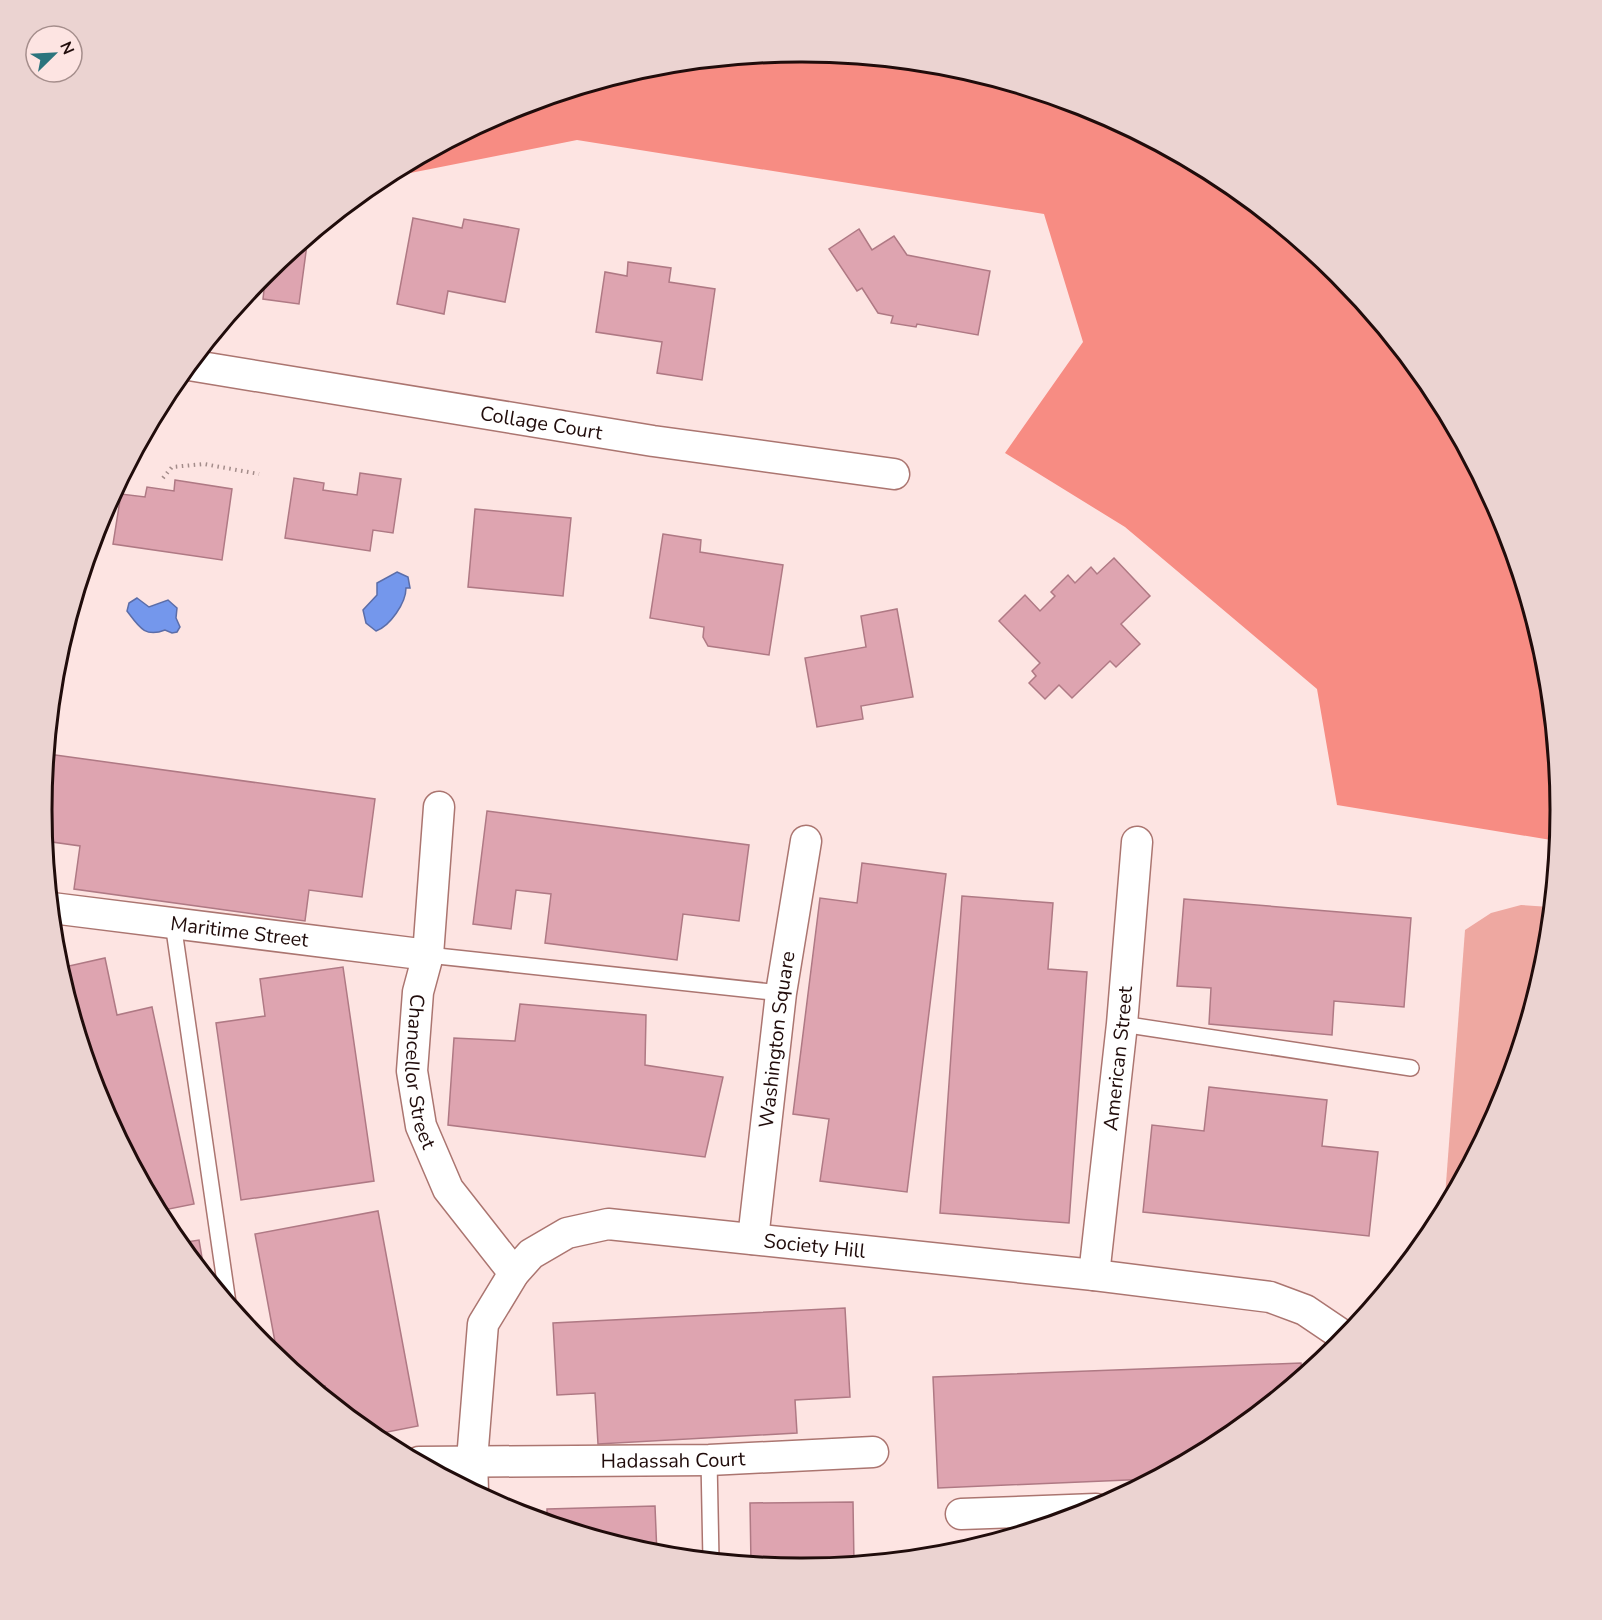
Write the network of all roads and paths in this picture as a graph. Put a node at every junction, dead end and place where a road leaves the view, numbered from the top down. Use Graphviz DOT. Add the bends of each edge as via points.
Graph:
graph roads {
  1 [pos="198,367"];
  2 [pos="259,474"];
  3 [pos="894,474"];
  4 [pos="163,478"];
  5 [pos="439,807"];
  6 [pos="806,840"];
  7 [pos="1137,842"];
  8 [pos="59,909"];
  9 [pos="173,923"];
  10 [pos="428,955"];
  11 [pos="782,993"];
  12 [pos="1122,1024"];
  13 [pos="1411,1068"];
  14 [pos="753,1239"];
  15 [pos="514,1273"];
  16 [pos="1094,1275"];
  17 [pos="226,1289"];
  18 [pos="1337,1332"];
  19 [pos="873,1452"];
  20 [pos="472,1460"];
  21 [pos="709,1460"];
  22 [pos="433,1461"];
  23 [pos="473,1482"];
  24 [pos="1065,1510"];
  25 [pos="961,1514"];
  26 [pos="711,1553"];
  1 -- 3 [label="street, Collage Court" via="653,441"];
  2 -- 4 [label="path" via="204,464 172,467"];
  5 -- 10 [label="street, Chancellor Street"];
  6 -- 11 [label="street, Washington Square"];
  7 -- 12 [label="street, American Street"];
  8 -- 9 [label="street, Maritime Street"];
  9 -- 10 [label="street, Maritime Street"];
  9 -- 17 [label="lane"];
  10 -- 11 [label="lane"];
  10 -- 15 [label="street, Chancellor Street" via="418,993 412,1071 421,1126 448,1189"];
  11 -- 14 [label="street, Washington Square"];
  12 -- 13 [label="lane"];
  12 -- 16 [label="street, American Street"];
  14 -- 15 [label="street, Society Hill" via="608,1224 567,1233 531,1254"];
  14 -- 16 [label="street, Society Hill"];
  15 -- 20 [label="street, Society Hill" via="483,1324"];
  16 -- 18 [label="street, Society Hill" via="1270,1297 1305,1310"];
  19 -- 21 [label="street, Hadassah Court"];
  20 -- 21 [label="street, Hadassah Court"];
  20 -- 22 [label="street, Hadassah Court"];
  20 -- 23 [label="street, Society Hill"];
  21 -- 26 [label="lane"];
  24 -- 25 [label="street"];
}
